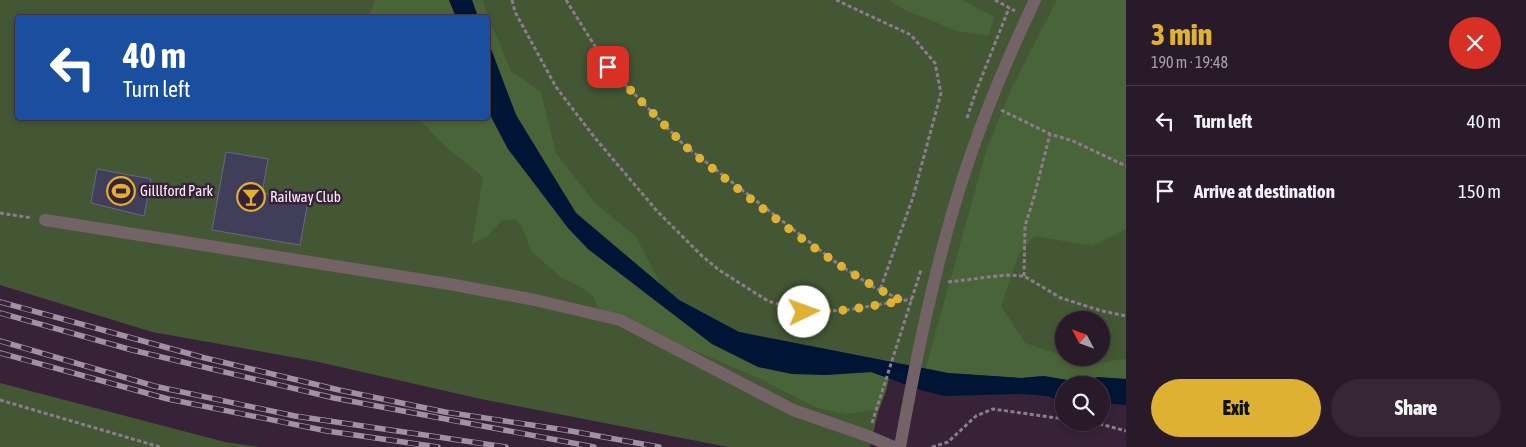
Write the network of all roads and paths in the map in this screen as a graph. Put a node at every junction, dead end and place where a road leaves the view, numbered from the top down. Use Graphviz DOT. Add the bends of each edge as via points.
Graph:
graph roads {
  1 [pos="512,0"];
  2 [pos="566,0"];
  3 [pos="836,0"];
  4 [pos="995,0"];
  5 [pos="1035,0"];
  6 [pos="1027,16"];
  7 [pos="989,105"];
  8 [pos="1050,134"];
  9 [pos="1126,166"];
  10 [pos="0,213"];
  11 [pos="45,220"];
  12 [pos="1024,276"];
  13 [pos="934,283"];
  14 [pos="880,290"];
  15 [pos="912,299"];
  16 [pos="902,301"];
  17 [pos="1126,316"];
  18 [pos="0,400"];
  19 [pos="1055,418"];
  20 [pos="1110,427"];
  21 [pos="1126,431"];
  22 [pos="160,447"];
  23 [pos="894,447"];
  24 [pos="900,447"];
  25 [pos="932,447"];
  1 -- 16 [label="path" via="515,12 556,87 584,124 656,212 719,270 768,301 804,312 847,310"];
  2 -- 14 [label="path" via="608,67 684,145 838,264"];
  3 -- 14 [label="path" via="911,35 935,63 941,93 913,197"];
  4 -- 6 [label="path"];
  5 -- 6 [label="street"];
  6 -- 7 [label="street"];
  7 -- 8 [label="path"];
  7 -- 13 [label="street" via="961,183"];
  8 -- 9 [label="path"];
  8 -- 12 [label="path" via="1025,226"];
  10 -- 11 [label="path"];
  11 -- 23 [label="street" via="449,284 620,320 793,410"];
  12 -- 13 [label="path"];
  12 -- 17 [label="path" via="1061,298"];
  13 -- 24 [label="street"];
  14 -- 16 [label="path"];
  15 -- 16 [label="path"];
  18 -- 22 [label="path"];
  19 -- 25 [label="path" via="993,409 976,416 948,442"];
  20 -- 21 [label="path"];
}
